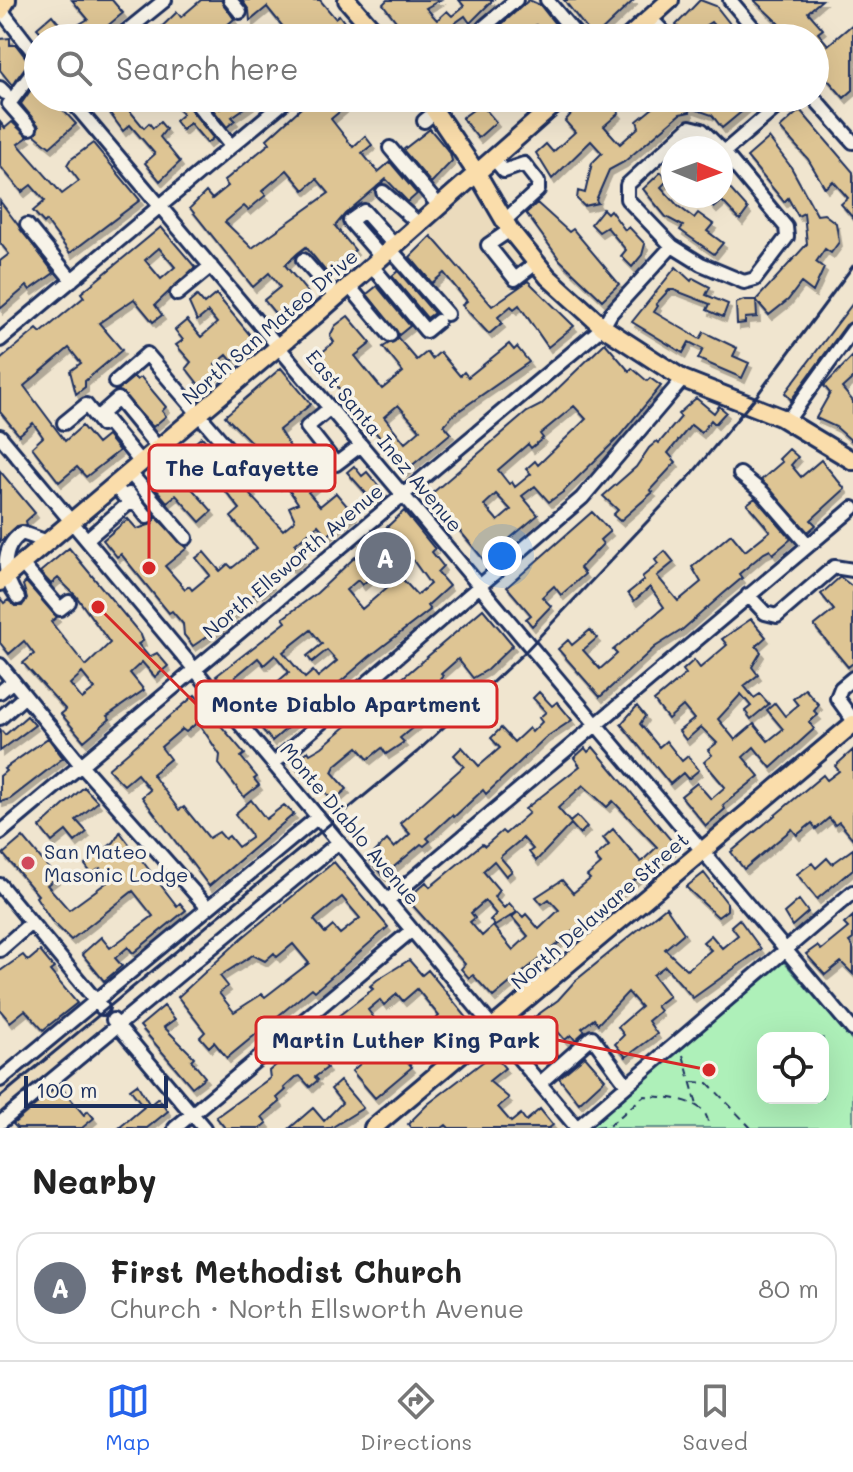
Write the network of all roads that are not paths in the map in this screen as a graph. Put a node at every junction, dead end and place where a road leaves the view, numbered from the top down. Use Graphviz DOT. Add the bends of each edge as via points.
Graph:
graph roads {
  1 [pos="7,0"];
  2 [pos="165,0"];
  3 [pos="230,0"];
  4 [pos="516,0"];
  5 [pos="547,0"];
  6 [pos="670,0"];
  7 [pos="730,0"];
  8 [pos="352,2"];
  9 [pos="0,10"];
  10 [pos="240,12"];
  11 [pos="135,24"];
  12 [pos="365,24"];
  13 [pos="488,24"];
  14 [pos="567,24"];
  15 [pos="643,24"];
  16 [pos="750,24"];
  17 [pos="24,40"];
  18 [pos="24,84"];
  19 [pos="81,112"];
  20 [pos="203,112"];
  21 [pos="272,112"];
  22 [pos="430,112"];
  23 [pos="549,112"];
  24 [pos="770,112"];
  25 [pos="826,112"];
  26 [pos="30,128"];
  27 [pos="680,136"];
  28 [pos="708,136"];
  29 [pos="733,141"];
  30 [pos="853,142"];
  31 [pos="231,146"];
  32 [pos="390,148"];
  33 [pos="661,154"];
  34 [pos="733,163"];
  35 [pos="499,165"];
  36 [pos="478,175"];
  37 [pos="383,192"];
  38 [pos="488,193"];
  39 [pos="160,205"];
  40 [pos="440,207"];
  41 [pos="27,225"];
  42 [pos="420,225"];
  43 [pos="507,226"];
  44 [pos="672,246"];
  45 [pos="385,255"];
  46 [pos="303,260"];
  47 [pos="536,263"];
  48 [pos="211,266"];
  49 [pos="72,280"];
  50 [pos="343,292"];
  51 [pos="177,294"];
  52 [pos="603,327"];
  53 [pos="853,330"];
  54 [pos="390,335"];
  55 [pos="0,340"];
  56 [pos="278,347"];
  57 [pos="683,379"];
  58 [pos="115,382"];
  59 [pos="330,408"];
  60 [pos="200,414"];
  61 [pos="787,421"];
  62 [pos="64,423"];
  63 [pos="0,436"];
  64 [pos="361,445"];
  65 [pos="159,449"];
  66 [pos="232,453"];
  67 [pos="853,461"];
  68 [pos="740,474"];
  69 [pos="129,475"];
  70 [pos="403,495"];
  71 [pos="853,508"];
  72 [pos="147,517"];
  73 [pos="72,523"];
  74 [pos="186,538"];
  75 [pos="87,539"];
  76 [pos="48,542"];
  77 [pos="808,545"];
  78 [pos="22,564"];
  79 [pos="853,570"];
  80 [pos="2,581"];
  81 [pos="481,588"];
  82 [pos="748,595"];
  83 [pos="18,598"];
  84 [pos="69,602"];
  85 [pos="0,665"];
  86 [pos="195,669"];
  87 [pos="853,678"];
  88 [pos="13,681"];
  89 [pos="0,692"];
  90 [pos="25,696"];
  91 [pos="0,718"];
  92 [pos="853,722"];
  93 [pos="595,723"];
  94 [pos="274,763"];
  95 [pos="81,765"];
  96 [pos="318,817"];
  97 [pos="0,833"];
  98 [pos="339,842"];
  99 [pos="701,850"];
  100 [pos="1,888"];
  101 [pos="853,892"];
  102 [pos="387,901"];
  103 [pos="207,907"];
  104 [pos="31,923"];
  105 [pos="412,930"];
  106 [pos="785,949"];
  107 [pos="0,950"];
  108 [pos="98,1003"];
  109 [pos="115,1023"];
  110 [pos="494,1028"];
  111 [pos="853,1030"];
  112 [pos="3,1073"];
  113 [pos="540,1083"];
  114 [pos="627,1085"];
  115 [pos="192,1114"];
  116 [pos="2,1124"];
  117 [pos="175,1128"];
  118 [pos="204,1128"];
  119 [pos="373,1128"];
  120 [pos="577,1128"];
  1 -- 9 [label="main road"];
  2 -- 11 [label="street"];
  3 -- 10 [label="street"];
  4 -- 13 [label="street"];
  5 -- 14 [label="street"];
  6 -- 15 [label="main road"];
  7 -- 16 [label="street"];
  8 -- 12 [label="main road"];
  9 -- 17 [label="street"];
  18 -- 26 [label="street" via="9,104"];
  19 -- 39 [label="street, East Santa Inez Avenue"];
  20 -- 31 [label="street"];
  21 -- 31 [label="street"];
  22 -- 36 [label="main road"];
  23 -- 35 [label="main road, North San Mateo Drive"];
  24 -- 29 [label="street"];
  25 -- 30 [label="street"];
  27 -- 28 [label="street" via="690,127"];
  31 -- 39 [label="street"];
  32 -- 40 [label="street"];
  33 -- 44 [label="street" via="627,185 627,199"];
  34 -- 44 [label="street" via="786,227 787,237 755,279 744,282"];
  35 -- 36 [label="main road, North San Mateo Drive"];
  35 -- 38 [label="street" via="503,177"];
  35 -- 43 [label="street" via="524,164 538,182 538,190"];
  36 -- 38 [label="main road"];
  36 -- 40 [label="main road, North San Mateo Drive"];
  37 -- 42 [label="street"];
  38 -- 43 [label="main road"];
  39 -- 48 [label="street, East Santa Inez Avenue"];
  39 -- 49 [label="street"];
  40 -- 42 [label="main road, North San Mateo Drive"];
  41 -- 49 [label="street"];
  42 -- 45 [label="main road, North San Mateo Drive"];
  43 -- 47 [label="main road"];
  43 -- 47 [label="street" via="488,245 515,279"];
  44 -- 52 [label="street, North Ellsworth Avenue"];
  45 -- 45 [label="street" via="426,331 442,318"];
  45 -- 50 [label="main road, North San Mateo Drive"];
  46 -- 50 [label="street"];
  47 -- 52 [label="main road"];
  48 -- 51 [label="street"];
  48 -- 56 [label="street, East Santa Inez Avenue"];
  49 -- 55 [label="street"];
  50 -- 54 [label="street"];
  50 -- 56 [label="main road, North San Mateo Drive"];
  52 -- 57 [label="main road"];
  52 -- 70 [label="street, North Ellsworth Avenue"];
  53 -- 61 [label="street"];
  56 -- 59 [label="street, East Santa Inez Avenue"];
  56 -- 60 [label="main road, North San Mateo Drive"];
  57 -- 61 [label="main road"];
  57 -- 81 [label="street" via="582,498"];
  58 -- 60 [label="street" via="147,354"];
  59 -- 64 [label="street, East Santa Inez Avenue"];
  59 -- 64 [label="street" via="307,427 336,464"];
  60 -- 65 [label="main road, North San Mateo Drive"];
  60 -- 66 [label="street"];
  61 -- 67 [label="main road"];
  62 -- 69 [label="street" via="86,405"];
  63 -- 73 [label="street, Monte Diablo Avenue"];
  64 -- 70 [label="street, East Santa Inez Avenue"];
  65 -- 69 [label="main road, North San Mateo Drive"];
  65 -- 69 [label="street" via="118,399 101,414"];
  68 -- 77 [label="street"];
  69 -- 72 [label="street"];
  69 -- 73 [label="main road, North San Mateo Drive"];
  69 -- 74 [label="street"];
  69 -- 75 [label="street" via="129,503"];
  70 -- 81 [label="street, East Santa Inez Avenue"];
  70 -- 86 [label="street, North Ellsworth Avenue"];
  71 -- 77 [label="street"];
  73 -- 75 [label="street, Monte Diablo Avenue"];
  73 -- 76 [label="main road, North San Mateo Drive"];
  75 -- 86 [label="street, Monte Diablo Avenue"];
  76 -- 78 [label="main road, North San Mateo Drive"];
  76 -- 80 [label="street" via="27,533 11,539 3,552"];
  77 -- 82 [label="street"];
  78 -- 80 [label="main road, North San Mateo Drive"];
  78 -- 84 [label="street" via="60,609"];
  79 -- 82 [label="street" via="834,567 777,616 765,613"];
  80 -- 83 [label="street"];
  81 -- 93 [label="street, East Santa Inez Avenue"];
  81 -- 94 [label="street"];
  82 -- 93 [label="street"];
  85 -- 88 [label="street"];
  86 -- 94 [label="street, Monte Diablo Avenue"];
  86 -- 95 [label="street, North Ellsworth Avenue"];
  87 -- 92 [label="street" via="837,698"];
  88 -- 89 [label="street"];
  88 -- 90 [label="street"];
  90 -- 91 [label="street"];
  90 -- 95 [label="street"];
  92 -- 99 [label="main road, North Delaware Street"];
  93 -- 99 [label="street, East Santa Inez Avenue"];
  93 -- 102 [label="street"];
  94 -- 96 [label="street, Monte Diablo Avenue"];
  95 -- 97 [label="street, North Ellsworth Avenue"];
  95 -- 103 [label="street"];
  96 -- 98 [label="street, Monte Diablo Avenue"];
  96 -- 103 [label="street"];
  98 -- 102 [label="street, Monte Diablo Avenue"];
  98 -- 109 [label="street"];
  99 -- 106 [label="street, East Santa Inez Avenue"];
  99 -- 110 [label="main road, North Delaware Street"];
  100 -- 104 [label="street"];
  101 -- 106 [label="street"];
  102 -- 105 [label="street, Monte Diablo Avenue"];
  103 -- 108 [label="street"];
  104 -- 107 [label="street"];
  104 -- 108 [label="street"];
  105 -- 110 [label="street, Monte Diablo Avenue"];
  105 -- 115 [label="street"];
  106 -- 111 [label="street, East Santa Inez Avenue"];
  106 -- 114 [label="street"];
  108 -- 112 [label="street"];
  109 -- 115 [label="street"];
  109 -- 116 [label="street"];
  110 -- 113 [label="street, Monte Diablo Avenue"];
  110 -- 119 [label="main road, North Delaware Street"];
  113 -- 114 [label="street" via="592,1037"];
  113 -- 120 [label="street, Monte Diablo Avenue"];
  114 -- 120 [label="street"];
  115 -- 117 [label="street"];
  115 -- 118 [label="street"];
}
